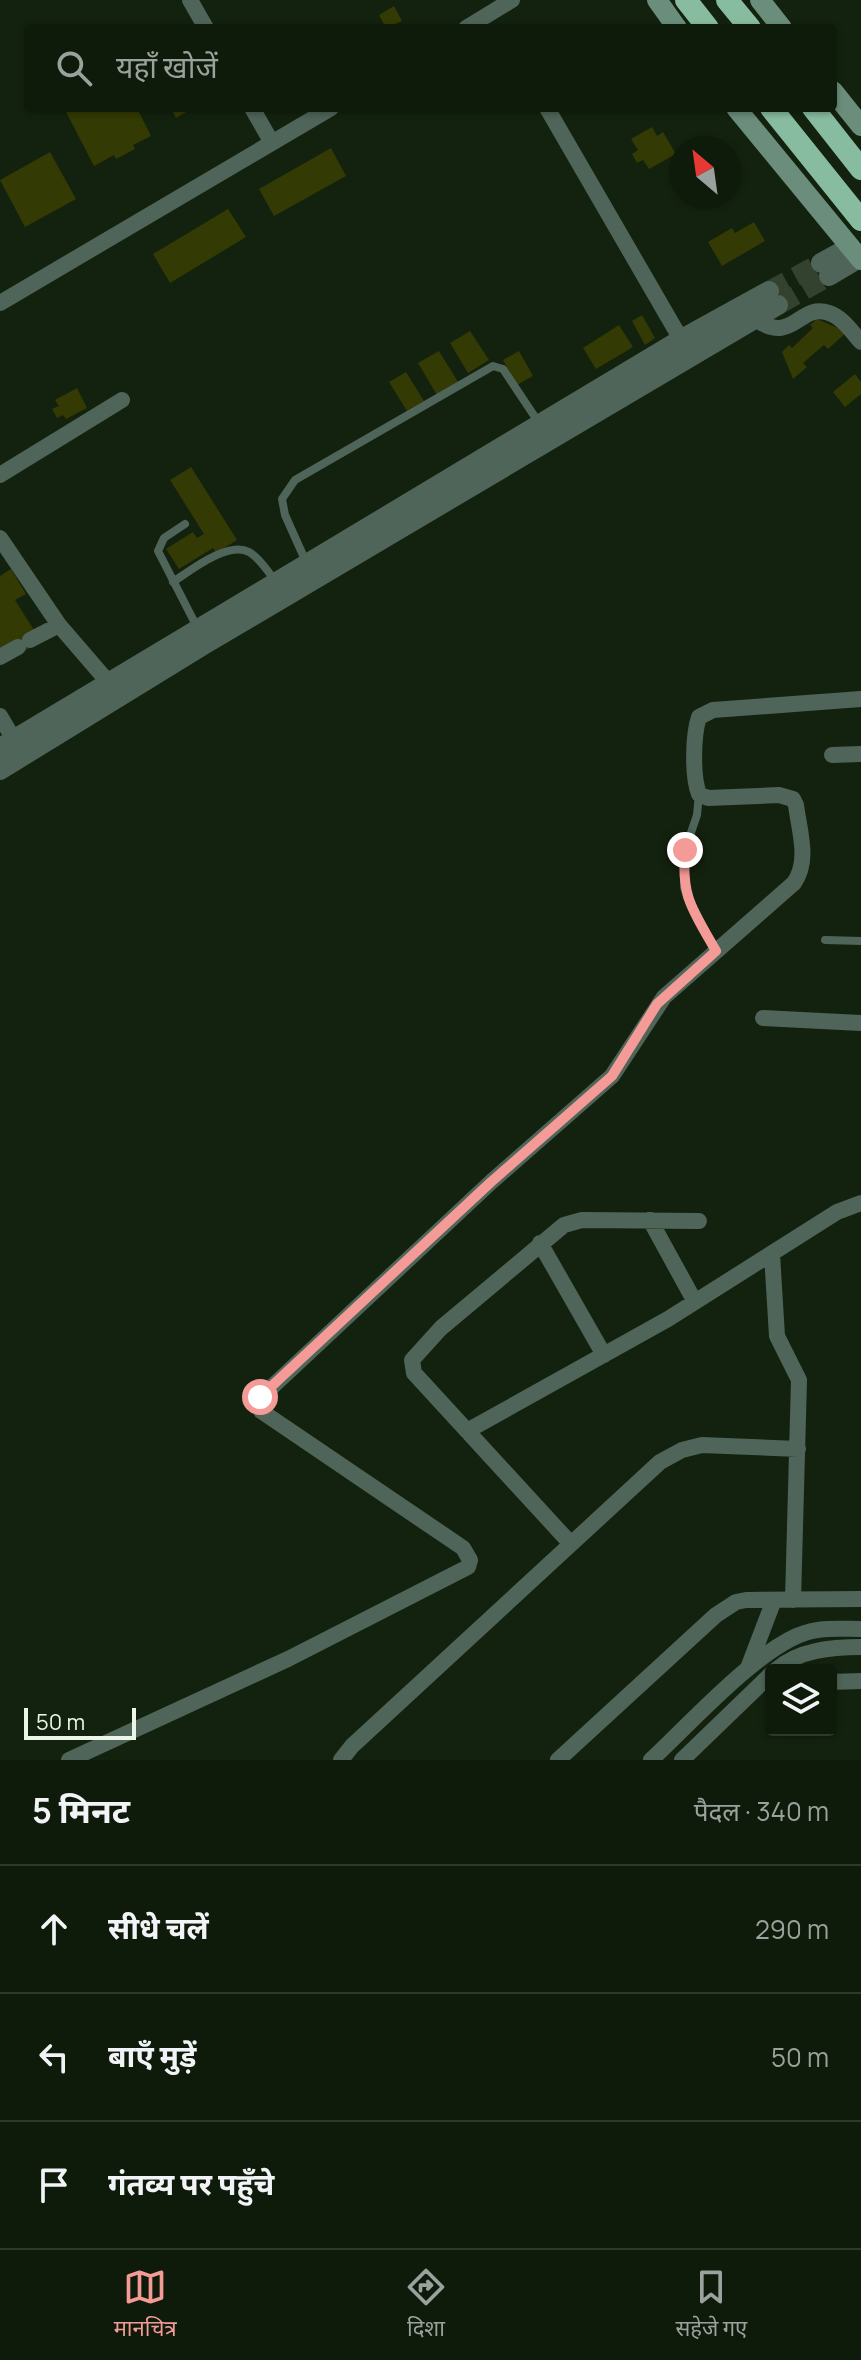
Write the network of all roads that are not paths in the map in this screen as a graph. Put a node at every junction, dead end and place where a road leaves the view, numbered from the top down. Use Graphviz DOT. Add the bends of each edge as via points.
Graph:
graph roads {
  1 [pos="190,0"];
  2 [pos="512,0"];
  3 [pos="657,0"];
  4 [pos="686,0"];
  5 [pos="727,0"];
  6 [pos="760,0"];
  7 [pos="492,12"];
  8 [pos="204,24"];
  9 [pos="472,24"];
  10 [pos="500,24"];
  11 [pos="674,24"];
  12 [pos="705,24"];
  13 [pos="747,24"];
  14 [pos="779,24"];
  15 [pos="837,96"];
  16 [pos="254,112"];
  17 [pos="324,112"];
  18 [pos="549,112"];
  19 [pos="739,112"];
  20 [pos="774,112"];
  21 [pos="816,112"];
  22 [pos="861,126"];
  23 [pos="272,143"];
  24 [pos="861,169"];
  25 [pos="861,220"];
  26 [pos="857,255"];
  27 [pos="825,269"];
  28 [pos="0,303"];
  29 [pos="755,319"];
  30 [pos="861,342"];
  31 [pos="686,348"];
  32 [pos="122,400"];
  33 [pos="539,423"];
  34 [pos="0,475"];
  35 [pos="185,524"];
  36 [pos="0,538"];
  37 [pos="307,564"];
  38 [pos="173,582"];
  39 [pos="277,584"];
  40 [pos="59,625"];
  41 [pos="202,636"];
  42 [pos="0,657"];
  43 [pos="109,683"];
  44 [pos="861,699"];
  45 [pos="0,716"];
  46 [pos="13,748"];
  47 [pos="861,754"];
  48 [pos="832,755"];
  49 [pos="0,770"];
  50 [pos="699,794"];
  51 [pos="825,940"];
  52 [pos="861,941"];
  53 [pos="716,951"];
  54 [pos="763,1018"];
  55 [pos="861,1023"];
  56 [pos="861,1203"];
  57 [pos="650,1220"];
  58 [pos="699,1221"];
  59 [pos="540,1243"];
  60 [pos="772,1254"];
  61 [pos="695,1302"];
  62 [pos="604,1355"];
  63 [pos="467,1431"];
  64 [pos="798,1449"];
  65 [pos="571,1544"];
  66 [pos="861,1599"];
  67 [pos="774,1600"];
  68 [pos="793,1600"];
  69 [pos="861,1629"];
  70 [pos="861,1647"];
  71 [pos="787,1664"];
  72 [pos="748,1669"];
  73 [pos="861,1681"];
  74 [pos="837,1682"];
  75 [pos="765,1683"];
  76 [pos="69,1760"];
  77 [pos="341,1760"];
  78 [pos="558,1760"];
  79 [pos="651,1760"];
  80 [pos="682,1760"];
  1 -- 8 [label="street"];
  2 -- 7 [label="street"];
  3 -- 11 [label="main road"];
  4 -- 12 [label="highway"];
  5 -- 13 [label="highway"];
  6 -- 14 [label="main road"];
  7 -- 9 [label="street"];
  7 -- 10 [label="street"];
  15 -- 22 [label="main road"];
  16 -- 23 [label="street"];
  17 -- 23 [label="street"];
  18 -- 31 [label="street"];
  19 -- 26 [label="main road"];
  20 -- 25 [label="highway"];
  21 -- 24 [label="highway"];
  23 -- 28 [label="street"];
  26 -- 27 [label="street"];
  29 -- 30 [label="street" via="778,330 818,310 841,320"];
  29 -- 31 [label="street"];
  29 -- 31 [label="street" via="774,298"];
  31 -- 33 [label="street"];
  31 -- 41 [label="street"];
  32 -- 34 [label="street"];
  33 -- 37 [label="street"];
  33 -- 37 [label="lane" via="503,369 493,366 295,480 282,499"];
  35 -- 38 [label="lane" via="159,544"];
  36 -- 40 [label="street"];
  37 -- 39 [label="street"];
  38 -- 39 [label="lane" via="239,549 251,553"];
  38 -- 41 [label="lane"];
  39 -- 41 [label="street"];
  40 -- 42 [label="street"];
  40 -- 43 [label="street"];
  41 -- 43 [label="street"];
  41 -- 46 [label="street"];
  43 -- 46 [label="street"];
  44 -- 50 [label="street" via="707,712 695,729"];
  45 -- 46 [label="street"];
  46 -- 49 [label="street"];
  47 -- 48 [label="street"];
  50 -- 53 [label="lane" via="685,850 684,887"];
  50 -- 53 [label="street" via="793,799 803,859 794,883"];
  51 -- 52 [label="lane"];
  53 -- 76 [label="street" via="657,1004 612,1076 258,1400 261,1411 463,1548 468,1567 288,1659"];
  54 -- 55 [label="street"];
  56 -- 60 [label="street" via="837,1212"];
  57 -- 58 [label="street"];
  57 -- 59 [label="street" via="582,1220 564,1225"];
  57 -- 61 [label="street"];
  59 -- 62 [label="street"];
  59 -- 63 [label="street" via="441,1328 412,1360 414,1373"];
  60 -- 61 [label="street"];
  60 -- 64 [label="street" via="777,1336 799,1380"];
  61 -- 62 [label="street"];
  62 -- 63 [label="street"];
  63 -- 65 [label="street"];
  64 -- 65 [label="street" via="702,1445 682,1450 660,1462"];
  64 -- 68 [label="street"];
  65 -- 77 [label="street"];
  66 -- 68 [label="street"];
  67 -- 68 [label="street"];
  67 -- 72 [label="street"];
  67 -- 78 [label="street" via="736,1602 716,1615"];
  69 -- 72 [label="street" via="806,1633"];
  70 -- 71 [label="street" via="803,1655"];
  72 -- 79 [label="street"];
  73 -- 74 [label="street"];
  75 -- 80 [label="street"];
}
